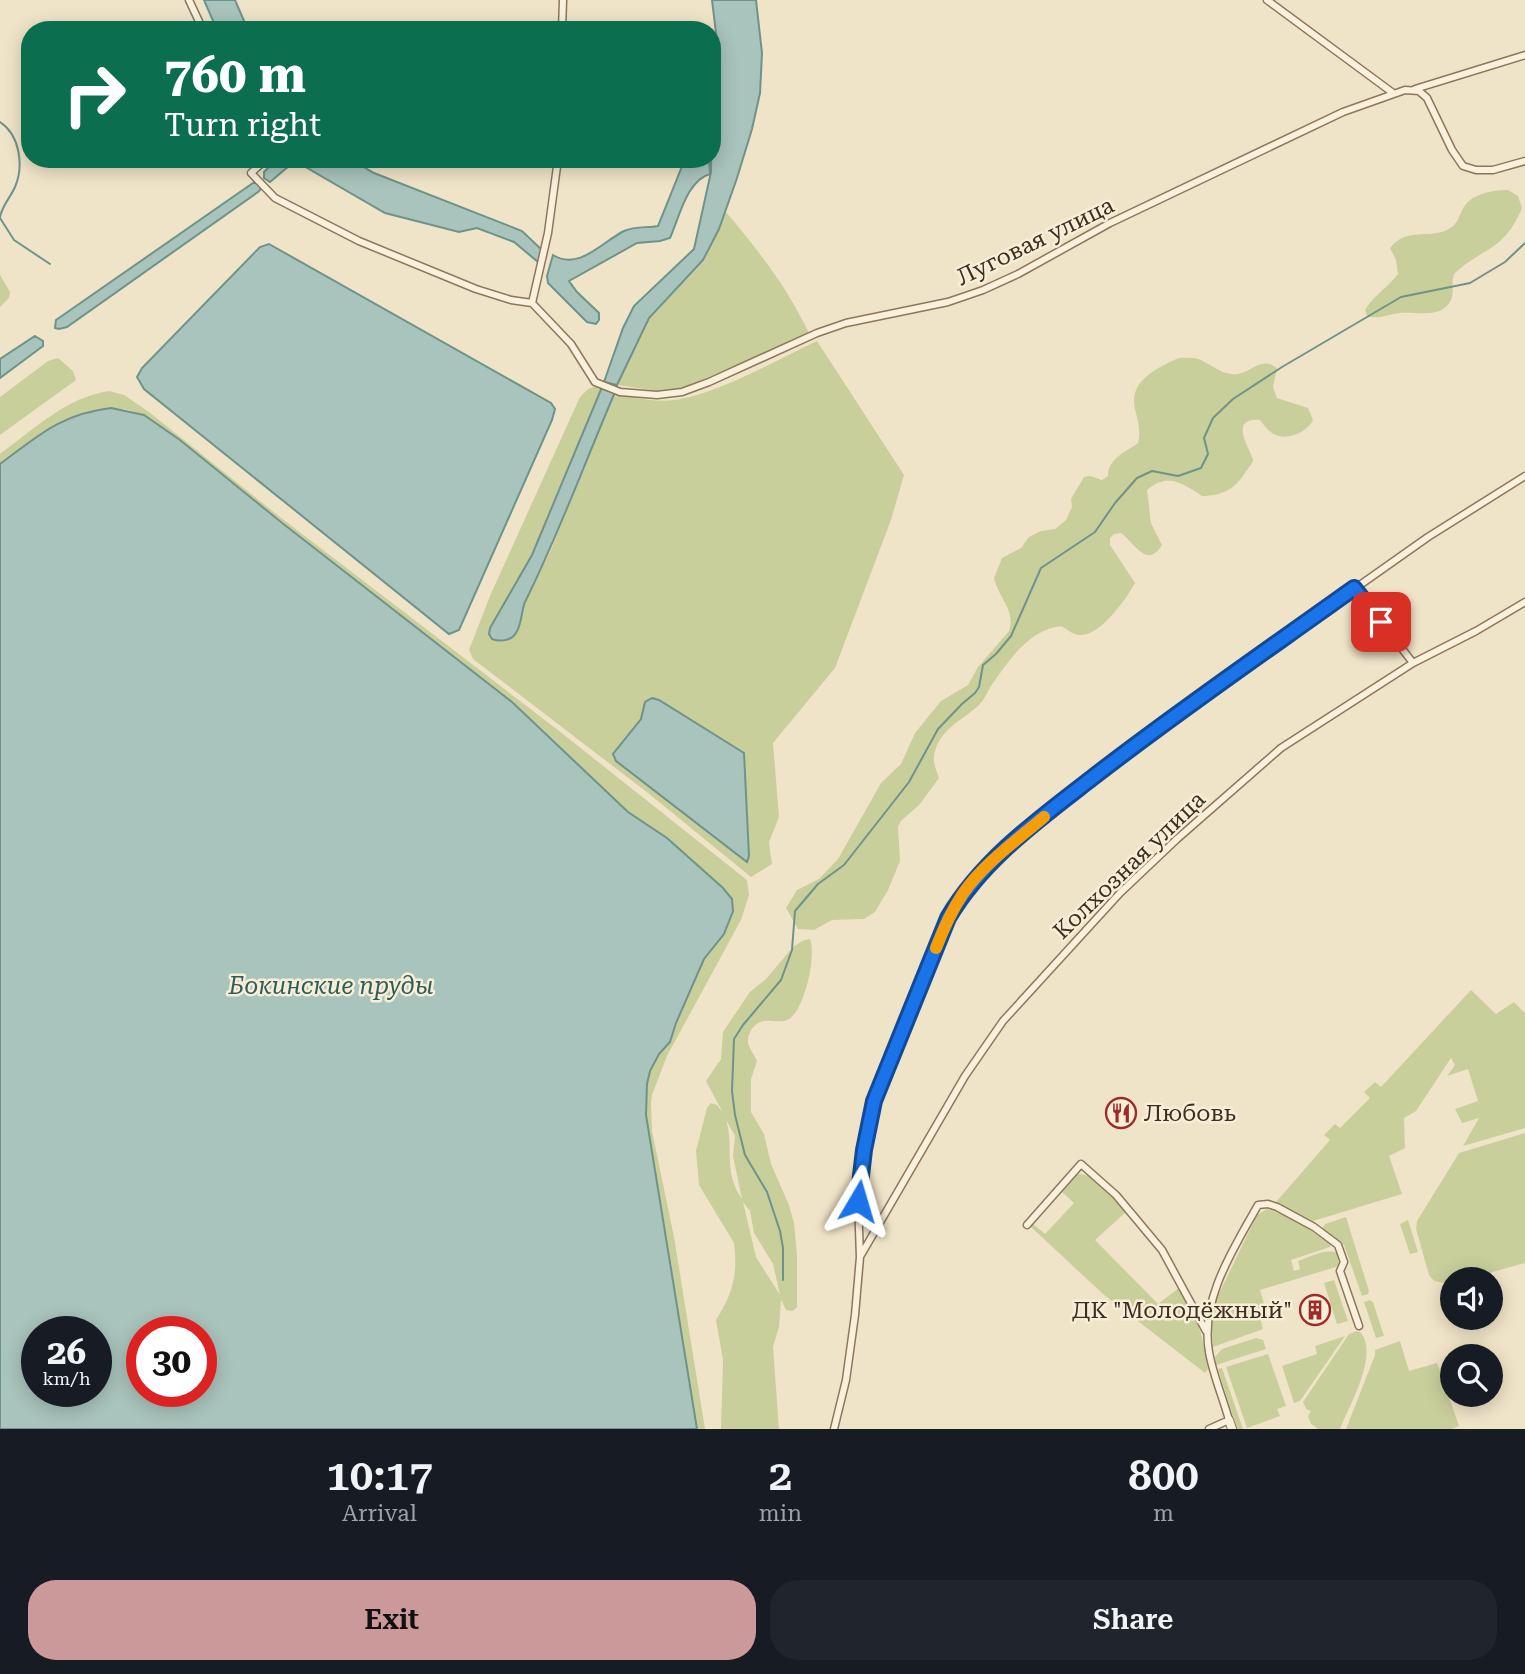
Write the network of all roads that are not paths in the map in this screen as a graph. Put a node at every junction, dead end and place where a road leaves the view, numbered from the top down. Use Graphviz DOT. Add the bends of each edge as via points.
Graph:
graph roads {
  1 [pos="190,0"];
  2 [pos="563,0"];
  3 [pos="1267,0"];
  4 [pos="199,21"];
  5 [pos="562,21"];
  6 [pos="1525,55"];
  7 [pos="1413,89"];
  8 [pos="1393,93"];
  9 [pos="1525,161"];
  10 [pos="257,168"];
  11 [pos="557,168"];
  12 [pos="532,303"];
  13 [pos="1525,476"];
  14 [pos="1354,588"];
  15 [pos="1525,602"];
  16 [pos="1413,663"];
  17 [pos="1027,1225"];
  18 [pos="860,1257"];
  19 [pos="1359,1326"];
  20 [pos="1207,1333"];
  21 [pos="1231,1425"];
  22 [pos="834,1429"];
  23 [pos="1209,1429"];
  1 -- 4 [label="street"];
  2 -- 5 [label="street"];
  3 -- 8 [label="street"];
  6 -- 7 [label="street, Луговая улица"];
  7 -- 8 [label="street, Луговая улица"];
  7 -- 9 [label="street" via="1427,98 1463,166 1493,170"];
  8 -- 12 [label="street, Луговая улица" via="1343,112 1110,223 983,290 846,323 682,392 620,392 595,382 571,344"];
  10 -- 12 [label="street" via="251,173 275,198 370,246 476,289"];
  11 -- 12 [label="street"];
  13 -- 14 [label="street"];
  14 -- 16 [label="street"];
  14 -- 18 [label="street" via="1091,779 992,861 963,894 948,918 874,1101 858,1201"];
  15 -- 16 [label="street, Колхозная улица"];
  16 -- 18 [label="street, Колхозная улица" via="1281,748 1167,848 1070,945 983,1049"];
  17 -- 20 [label="street" via="1081,1164 1116,1195 1162,1250"];
  18 -- 22 [label="street" via="846,1380"];
  19 -- 20 [label="street" via="1340,1270 1344,1262 1338,1245 1268,1204 1258,1205 1240,1237 1210,1303"];
  20 -- 21 [label="street" via="1209,1355"];
  21 -- 23 [label="street"];
}
